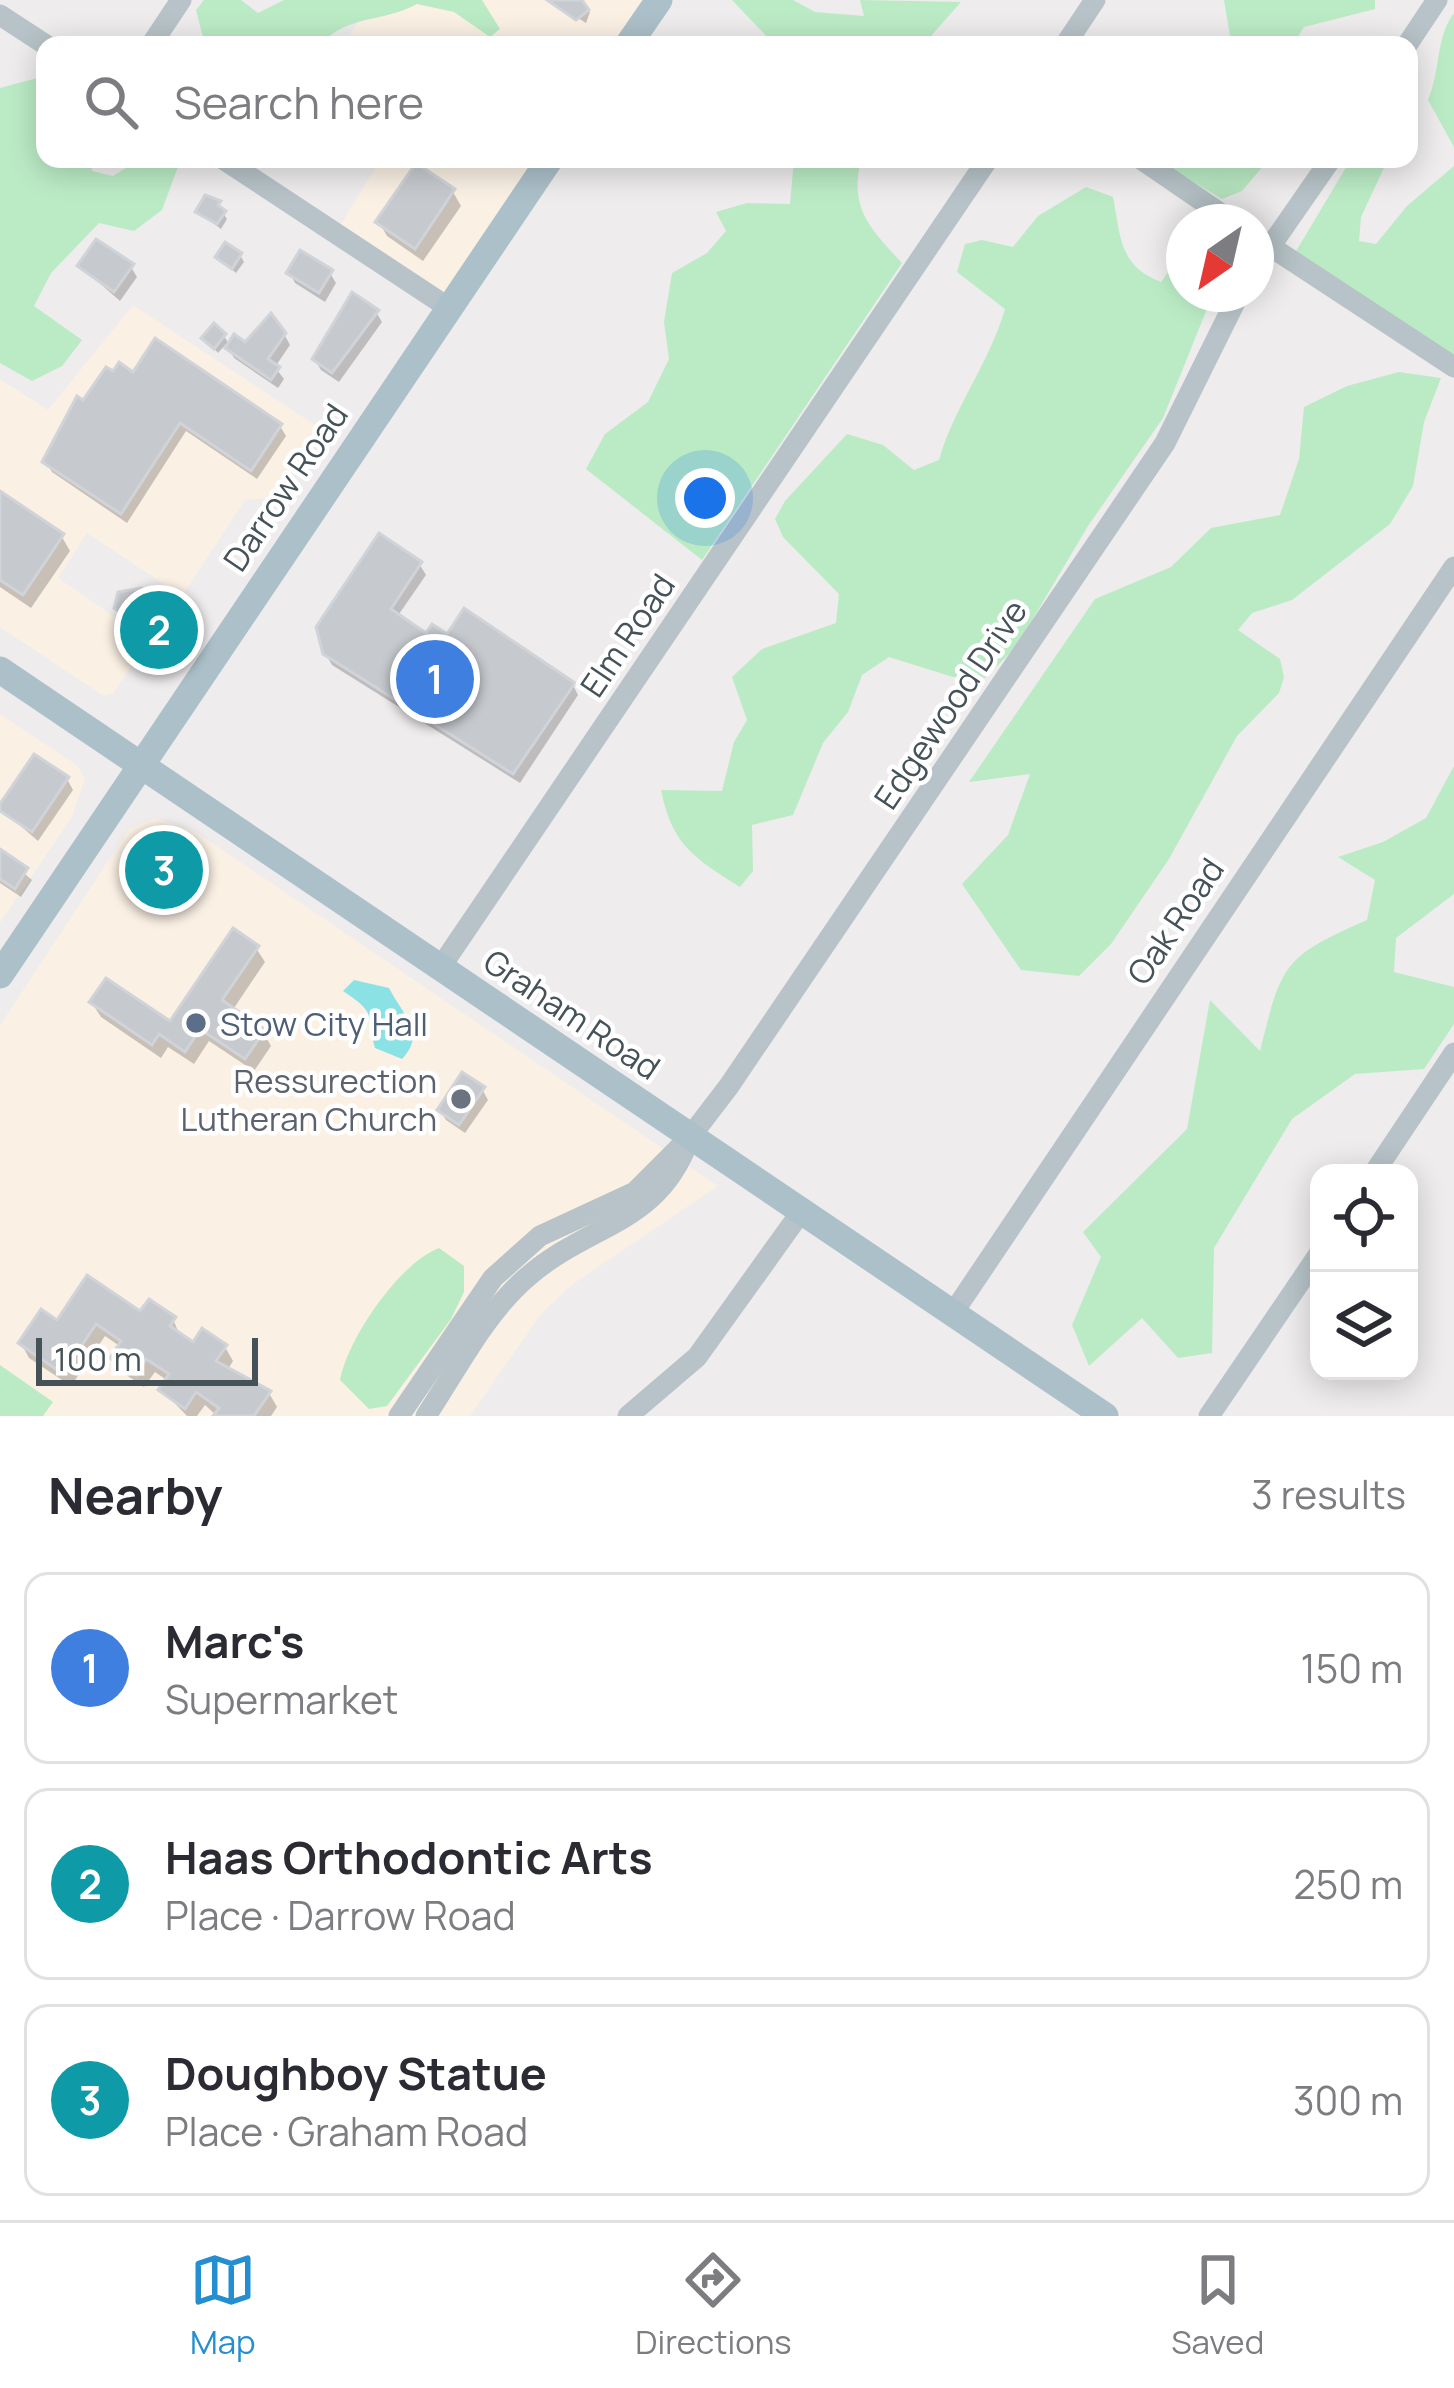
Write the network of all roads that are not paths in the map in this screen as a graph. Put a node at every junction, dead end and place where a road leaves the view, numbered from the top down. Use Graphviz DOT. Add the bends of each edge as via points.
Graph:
graph roads {
  1 [pos="181,0"];
  2 [pos="658,0"];
  3 [pos="1095,0"];
  4 [pos="1437,0"];
  5 [pos="0,15"];
  6 [pos="157,36"];
  7 [pos="634,36"];
  8 [pos="1071,36"];
  9 [pos="1413,36"];
  10 [pos="36,38"];
  11 [pos="237,168"];
  12 [pos="544,168"];
  13 [pos="982,168"];
  14 [pos="1154,168"];
  15 [pos="1323,168"];
  16 [pos="1207,204"];
  17 [pos="1274,228"];
  18 [pos="1274,249"];
  19 [pos="449,308"];
  20 [pos="1230,312"];
  21 [pos="1454,368"];
  22 [pos="1454,567"];
  23 [pos="0,670"];
  24 [pos="141,766"];
  25 [pos="440,968"];
  26 [pos="0,975"];
  27 [pos="1454,1053"];
  28 [pos="690,1137"];
  29 [pos="1380,1164"];
  30 [pos="801,1212"];
  31 [pos="1310,1267"];
  32 [pos="953,1313"];
  33 [pos="1092,1412"];
  34 [pos="399,1416"];
  35 [pos="426,1416"];
  36 [pos="628,1416"];
  37 [pos="1209,1416"];
  1 -- 6 [label="street"];
  2 -- 7 [label="main road"];
  3 -- 8 [label="street"];
  4 -- 9 [label="street"];
  5 -- 10 [label="street"];
  11 -- 19 [label="street"];
  12 -- 19 [label="main road, Darrow Road"];
  13 -- 25 [label="street, Elm Road"];
  14 -- 16 [label="street"];
  15 -- 17 [label="street"];
  18 -- 21 [label="street"];
  19 -- 24 [label="main road, Darrow Road"];
  20 -- 28 [label="street, Edgewood Drive" via="1165,443"];
  22 -- 32 [label="street, Oak Road"];
  23 -- 24 [label="main road, Graham Road"];
  24 -- 25 [label="main road, Graham Road"];
  24 -- 26 [label="main road, Darrow Road"];
  25 -- 28 [label="main road, Graham Road"];
  27 -- 29 [label="street"];
  28 -- 30 [label="main road, Graham Road"];
  28 -- 34 [label="street" via="635,1192 539,1236 493,1279"];
  28 -- 35 [label="street" via="677,1175 656,1198 576,1240 508,1296"];
  30 -- 32 [label="main road, Graham Road"];
  30 -- 36 [label="street" via="697,1357"];
  31 -- 37 [label="street"];
  32 -- 33 [label="main road, Graham Road"];
}
